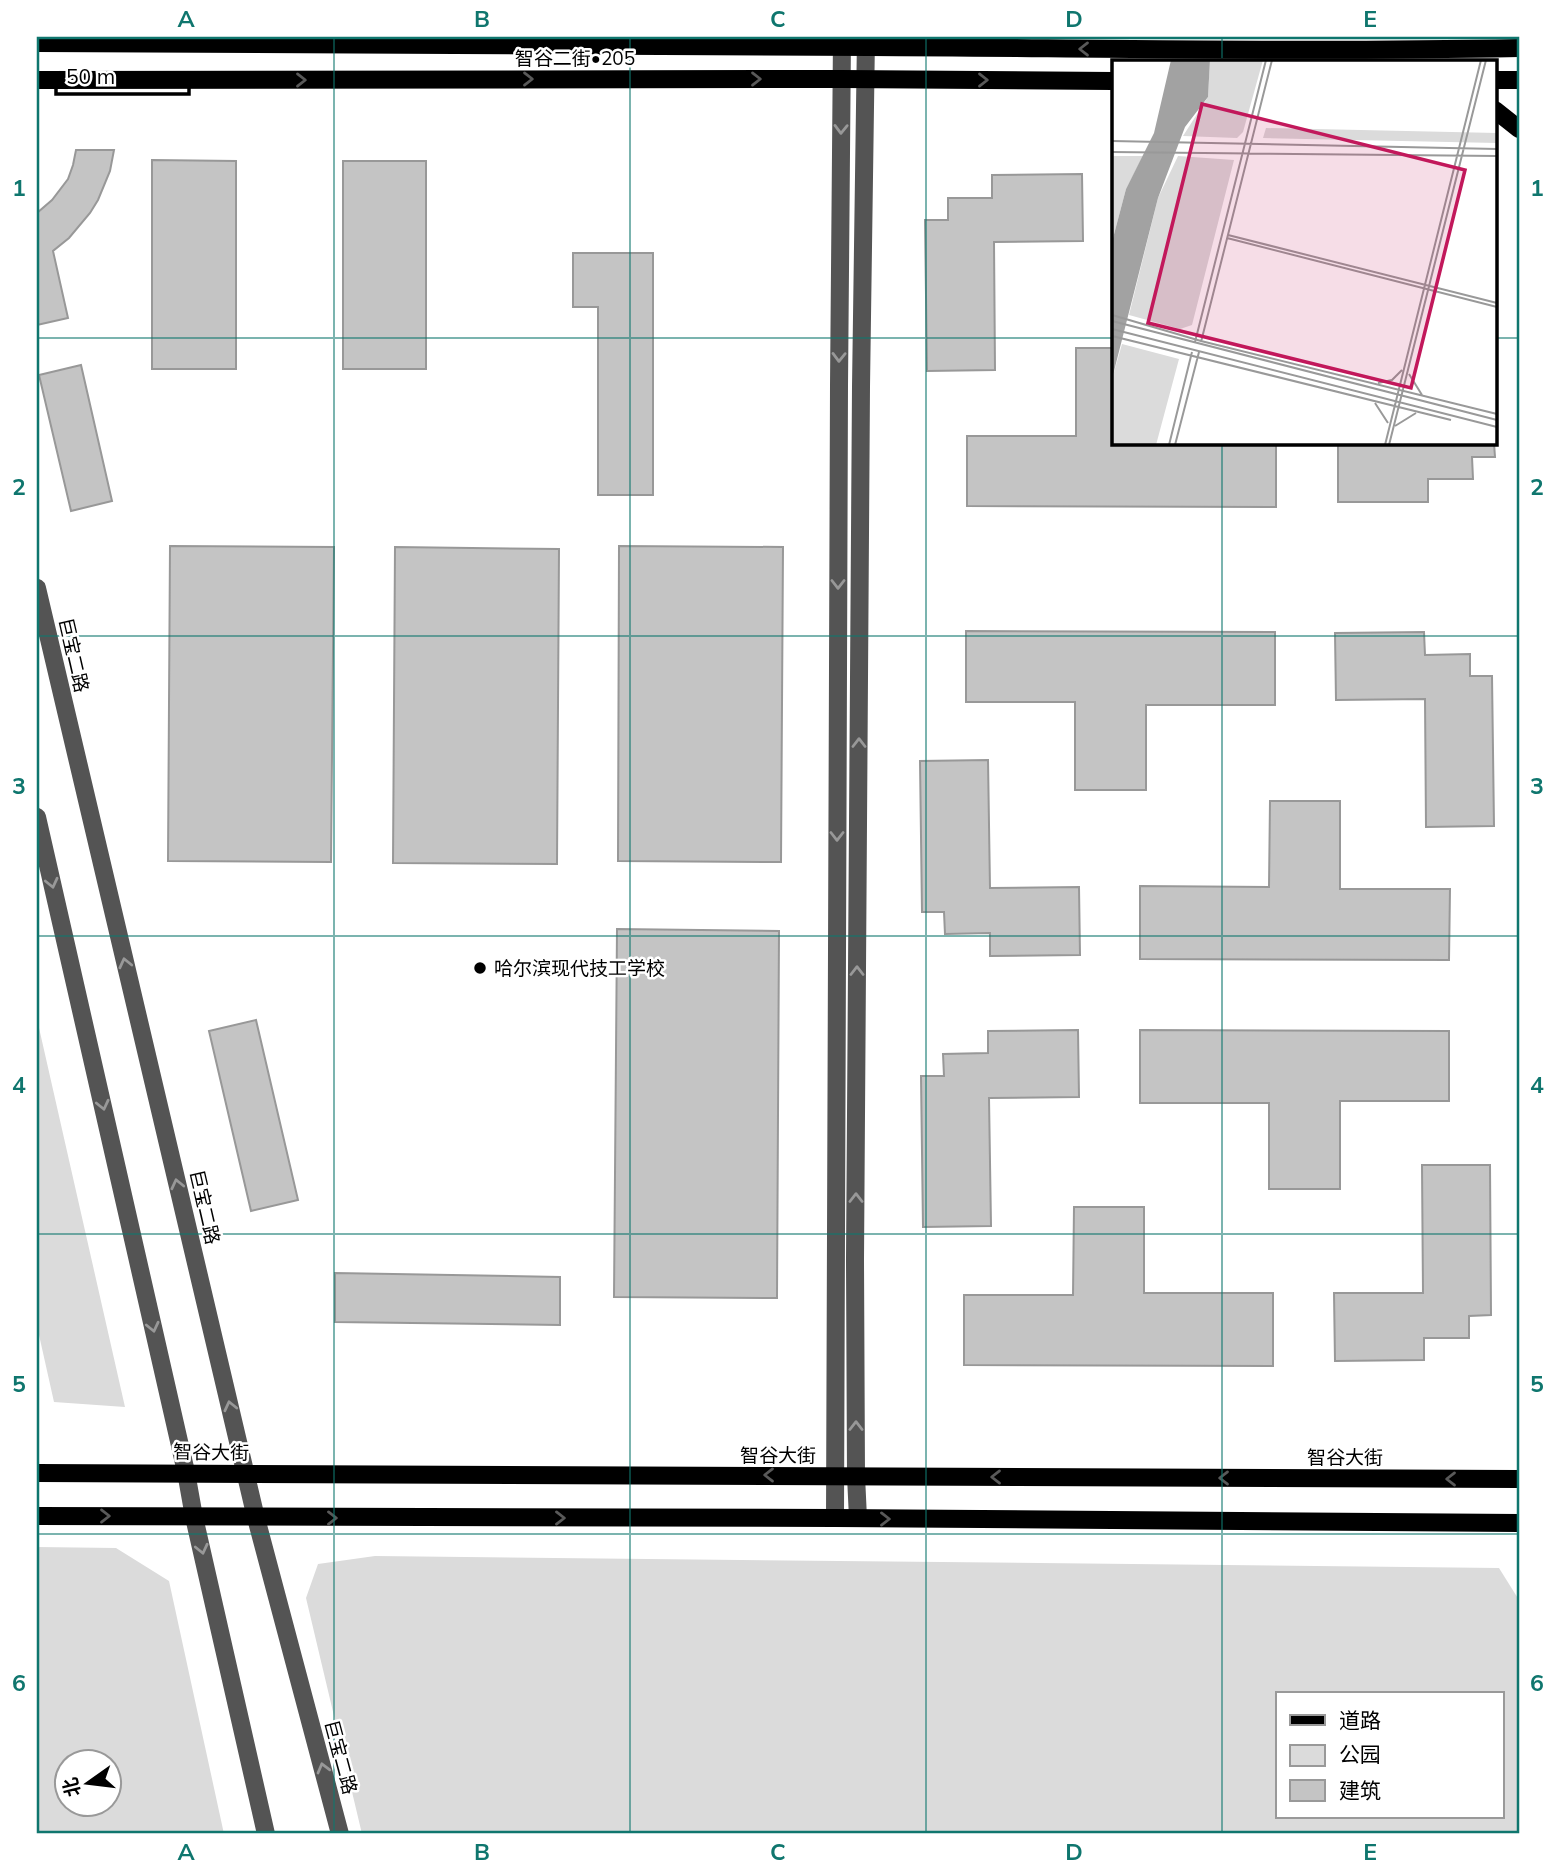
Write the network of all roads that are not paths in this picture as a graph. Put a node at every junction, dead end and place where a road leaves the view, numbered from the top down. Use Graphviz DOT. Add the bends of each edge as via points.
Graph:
graph roads {
  1 [pos="1458,37"];
  2 [pos="842,42"];
  3 [pos="866,42"];
  4 [pos="37,43"];
  5 [pos="1519,48"];
  6 [pos="1421,50"];
  7 [pos="842,79"];
  8 [pos="865,79"];
  9 [pos="37,80"];
  10 [pos="1496,80"];
  11 [pos="1519,80"];
  12 [pos="1112,81"];
  13 [pos="1496,111"];
  14 [pos="1519,129"];
  15 [pos="37,588"];
  16 [pos="37,817"];
  17 [pos="186,1472"];
  18 [pos="37,1473"];
  19 [pos="246,1474"];
  20 [pos="834,1476"];
  21 [pos="856,1476"];
  22 [pos="1519,1479"];
  23 [pos="37,1516"];
  24 [pos="194,1517"];
  25 [pos="256,1518"];
  26 [pos="835,1518"];
  27 [pos="858,1518"];
  28 [pos="1519,1523"];
  29 [pos="266,1834"];
  30 [pos="340,1834"];
  1 -- 6 [label="main road"];
  2 -- 3 [label="main road, 智谷二街•205"];
  2 -- 4 [label="main road, 智谷二街•205"];
  2 -- 7 [label="street"];
  6 -- 3 [label="main road, 智谷二街•205, one-way" via="1082,49"];
  3 -- 8 [label="street"];
  5 -- 6 [label="main road, 智谷二街•205"];
  7 -- 8 [label="main road, 智谷二街•205"];
  9 -- 7 [label="main road, 智谷二街•205, one-way"];
  7 -- 20 [label="street, one-way"];
  8 -- 12 [label="main road, 智谷二街•205, one-way"];
  21 -- 8 [label="street, one-way"];
  10 -- 11 [label="main road"];
  13 -- 14 [label="main road"];
  19 -- 15 [label="street, 巨宝二路, one-way"];
  16 -- 17 [label="street, one-way"];
  17 -- 18 [label="main road, 智谷大街"];
  17 -- 19 [label="main road, 智谷大街"];
  17 -- 24 [label="street"];
  20 -- 19 [label="main road, 智谷大街, one-way"];
  19 -- 25 [label="street, 巨宝二路"];
  20 -- 21 [label="main road, 智谷大街"];
  20 -- 26 [label="street"];
  22 -- 21 [label="main road, 智谷大街, one-way"];
  21 -- 27 [label="street"];
  23 -- 24 [label="main road, one-way"];
  24 -- 25 [label="main road"];
  24 -- 29 [label="street, one-way"];
  25 -- 26 [label="main road, one-way"];
  30 -- 25 [label="street, 巨宝二路, one-way"];
  26 -- 27 [label="main road"];
  27 -- 28 [label="main road, one-way"];
}
